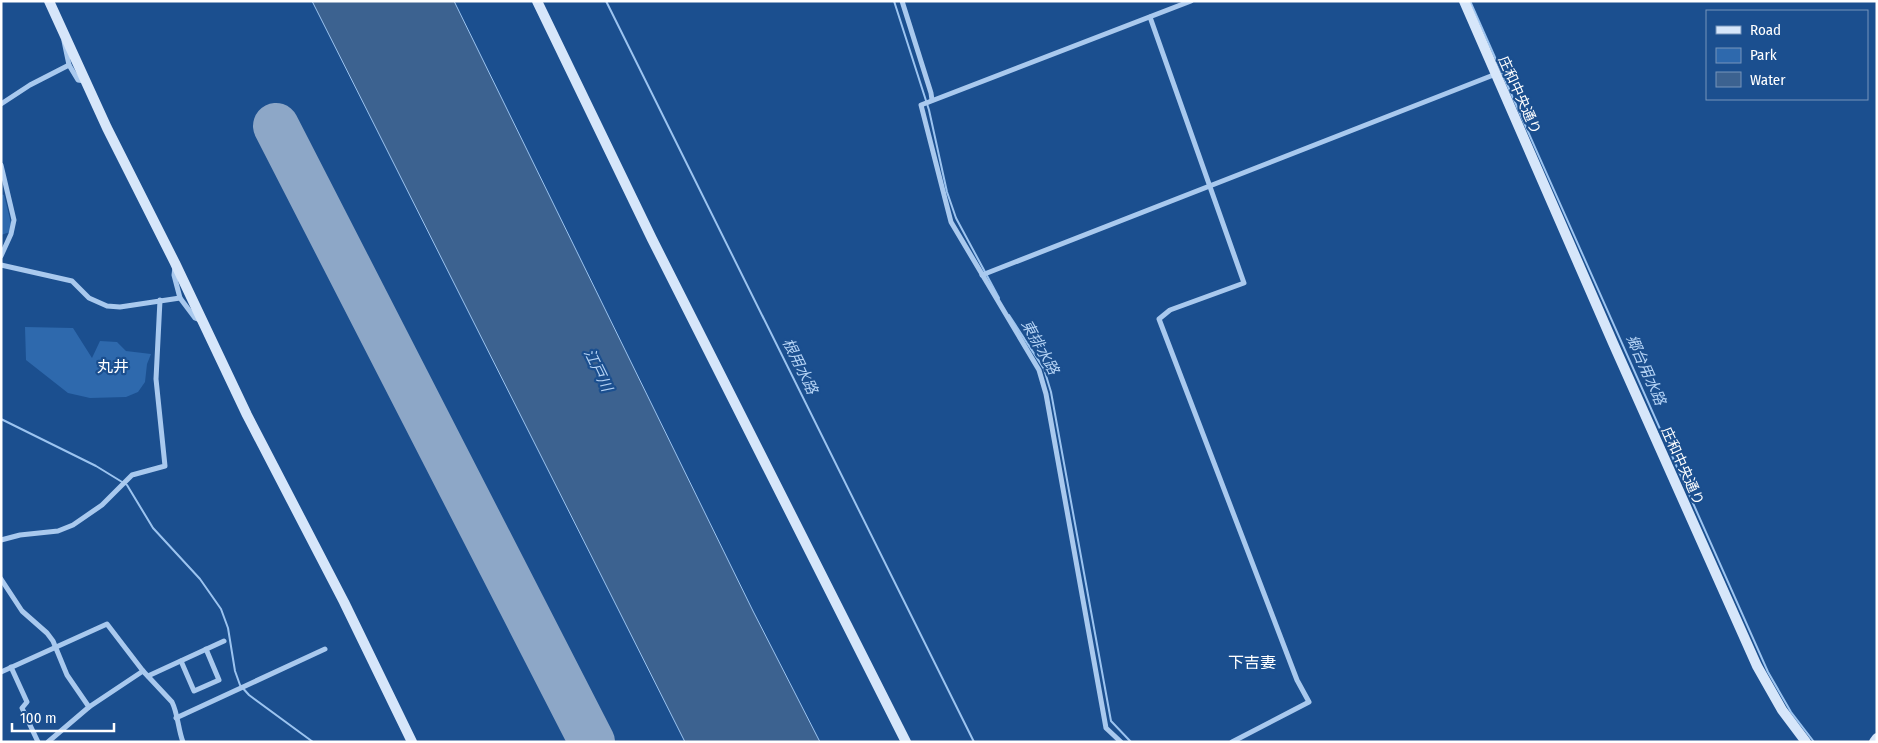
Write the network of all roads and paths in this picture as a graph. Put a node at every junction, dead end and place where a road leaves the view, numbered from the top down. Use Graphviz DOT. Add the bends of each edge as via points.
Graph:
graph roads {
  1 [pos="49,1"];
  2 [pos="537,1"];
  3 [pos="902,1"];
  4 [pos="1190,1"];
  5 [pos="1464,1"];
  6 [pos="1150,17"];
  7 [pos="64,33"];
  8 [pos="69,65"];
  9 [pos="1496,74"];
  10 [pos="86,82"];
  11 [pos="928,101"];
  12 [pos="1,104"];
  13 [pos="1,165"];
  14 [pos="1210,187"];
  15 [pos="1,256"];
  16 [pos="175,263"];
  17 [pos="1,265"];
  18 [pos="982,275"];
  19 [pos="180,298"];
  20 [pos="160,300"];
  21 [pos="202,321"];
  22 [pos="1,540"];
  23 [pos="1,580"];
  24 [pos="224,641"];
  25 [pos="55,648"];
  26 [pos="206,649"];
  27 [pos="325,649"];
  28 [pos="180,661"];
  29 [pos="11,667"];
  30 [pos="142,671"];
  31 [pos="1,672"];
  32 [pos="148,676"];
  33 [pos="89,707"];
  34 [pos="176,718"];
  35 [pos="1877,738"];
  36 [pos="38,742"];
  37 [pos="48,742"];
  38 [pos="183,742"];
  39 [pos="412,742"];
  40 [pos="906,742"];
  41 [pos="1121,742"];
  42 [pos="1232,742"];
  43 [pos="1806,742"];
  44 [pos="1874,742"];
  1 -- 7 [label="street"];
  2 -- 40 [label="street"];
  3 -- 11 [label="street" via="931,93"];
  4 -- 6 [label="street"];
  5 -- 9 [label="street, 庄和中央通り"];
  6 -- 11 [label="street"];
  6 -- 14 [label="street"];
  7 -- 8 [label="street" via="63,43"];
  7 -- 10 [label="street"];
  8 -- 10 [label="street" via="78,80"];
  8 -- 12 [label="street"];
  9 -- 14 [label="street"];
  9 -- 43 [label="street, 庄和中央通り" via="1757,666 1782,710"];
  10 -- 16 [label="street"];
  11 -- 18 [label="street" via="921,105 948,213"];
  13 -- 15 [label="street" via="14,220"];
  14 -- 18 [label="street"];
  14 -- 42 [label="street" via="1244,283 1170,310 1159,319 1308,702"];
  16 -- 19 [label="street" via="174,274"];
  16 -- 21 [label="street"];
  17 -- 20 [label="street" via="72,281 90,298 107,306"];
  18 -- 41 [label="street" via="1039,370 1106,728"];
  19 -- 20 [label="street"];
  19 -- 21 [label="street" via="195,318"];
  20 -- 22 [label="street" via="156,379 165,466 132,475 102,505 72,525 58,531"];
  21 -- 39 [label="street"];
  23 -- 25 [label="street" via="22,611 46,633"];
  24 -- 26 [label="street"];
  25 -- 29 [label="street"];
  25 -- 30 [label="street" via="107,624"];
  25 -- 33 [label="street" via="67,675"];
  26 -- 28 [label="street"];
  26 -- 28 [label="street" via="219,680 194,691"];
  27 -- 34 [label="street"];
  28 -- 32 [label="street"];
  29 -- 31 [label="street"];
  29 -- 36 [label="street" via="27,702 22,708"];
  30 -- 32 [label="street"];
  30 -- 33 [label="street"];
  32 -- 34 [label="street" via="172,702"];
  33 -- 37 [label="street"];
  34 -- 38 [label="street"];
  35 -- 44 [label="street"];
}
